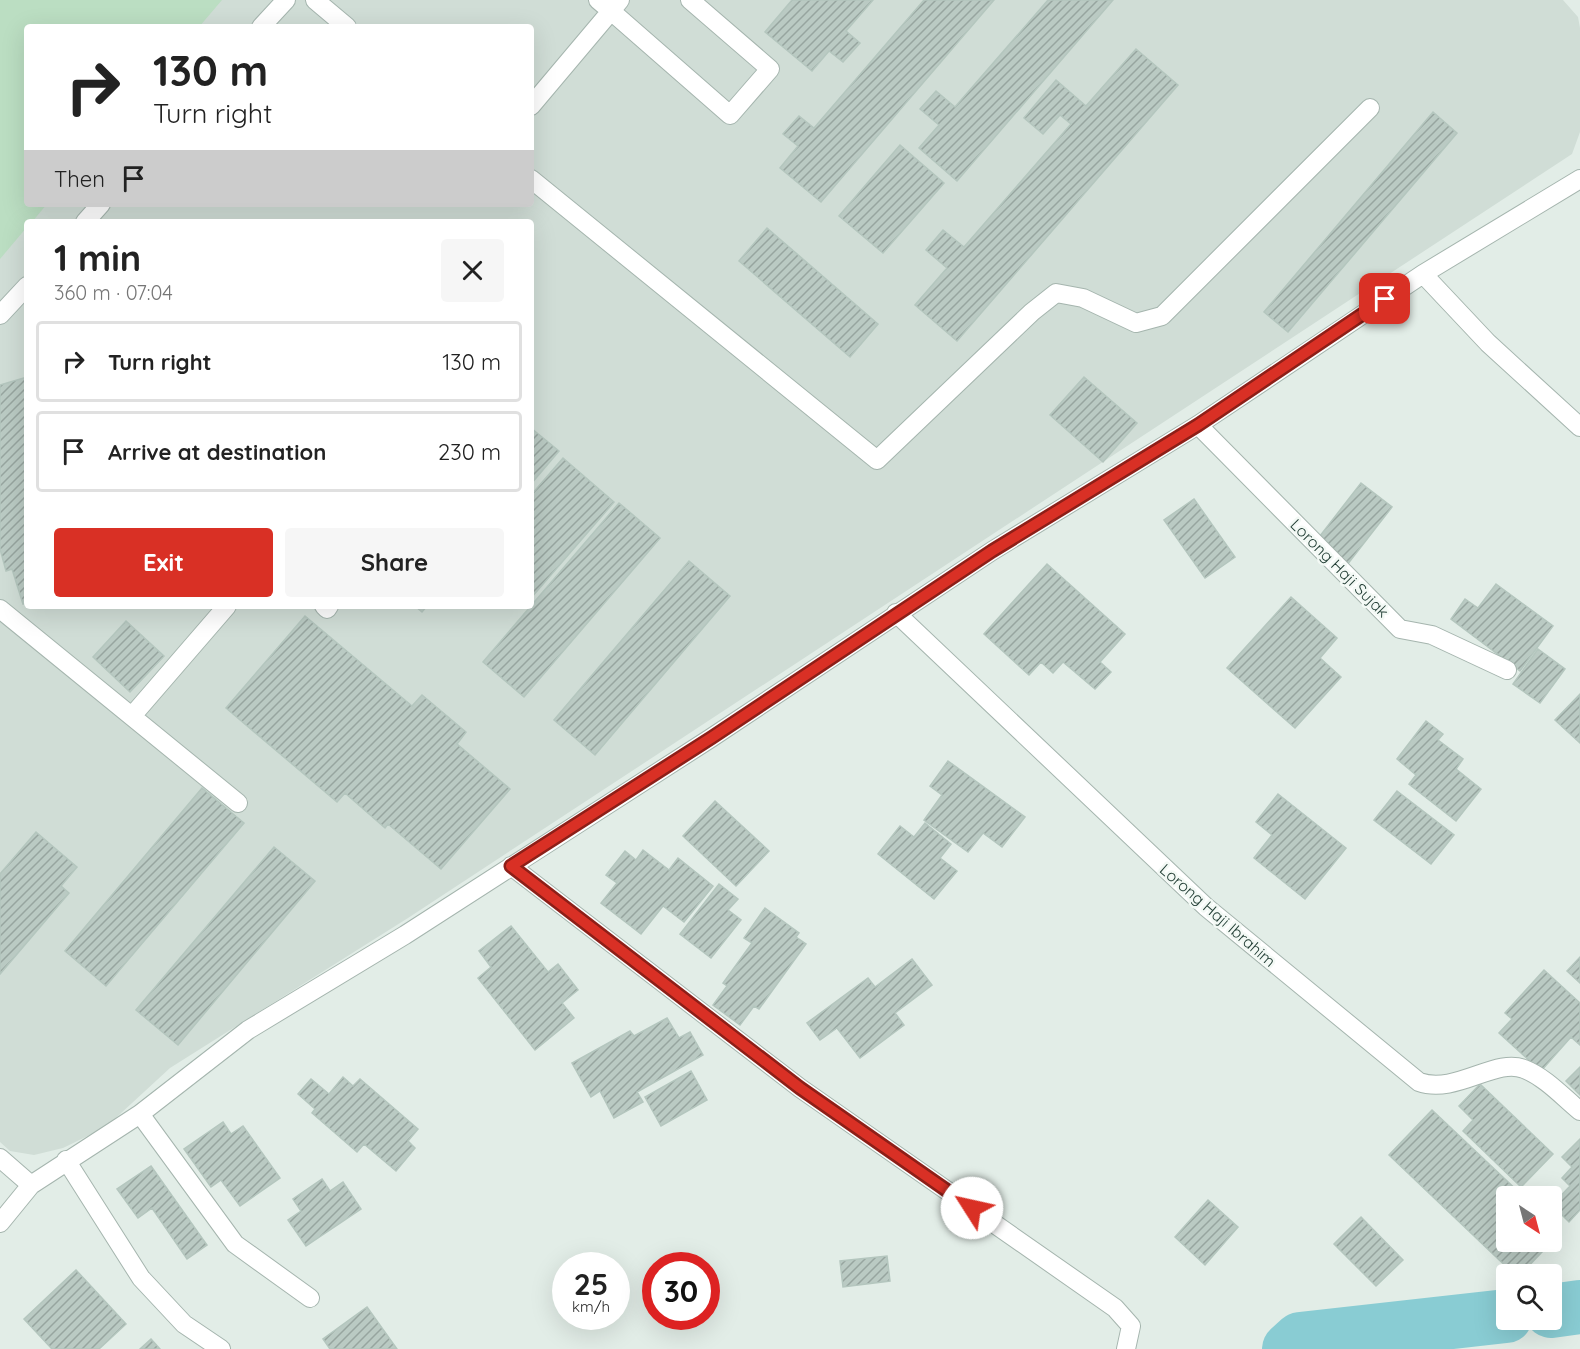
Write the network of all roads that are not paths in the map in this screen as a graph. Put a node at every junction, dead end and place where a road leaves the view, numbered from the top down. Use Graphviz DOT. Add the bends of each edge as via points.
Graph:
graph roads {
  1 [pos="286,0"];
  2 [pos="315,0"];
  3 [pos="690,0"];
  4 [pos="610,4"];
  5 [pos="264,24"];
  6 [pos="343,24"];
  7 [pos="534,102"];
  8 [pos="1371,108"];
  9 [pos="534,181"];
  10 [pos="1578,184"];
  11 [pos="98,207"];
  12 [pos="88,219"];
  13 [pos="1423,273"];
  14 [pos="24,289"];
  15 [pos="0,315"];
  16 [pos="1198,425"];
  17 [pos="1580,427"];
  18 [pos="0,609"];
  19 [pos="224,609"];
  20 [pos="896,613"];
  21 [pos="1507,670"];
  22 [pos="132,716"];
  23 [pos="238,803"];
  24 [pos="511,866"];
  25 [pos="1580,1111"];
  26 [pos="140,1114"];
  27 [pos="0,1158"];
  28 [pos="66,1160"];
  29 [pos="31,1185"];
  30 [pos="0,1223"];
  31 [pos="310,1298"];
  32 [pos="221,1349"];
  33 [pos="1126,1349"];
  1 -- 5 [label="street"];
  2 -- 6 [label="street"];
  3 -- 4 [label="street" via="770,69 730,115"];
  4 -- 7 [label="street"];
  8 -- 9 [label="street" via="1162,316 1136,323 1083,298 1056,293 877,460"];
  10 -- 13 [label="street"];
  11 -- 12 [label="street"];
  13 -- 16 [label="street"];
  13 -- 17 [label="street" via="1488,343"];
  14 -- 15 [label="street"];
  16 -- 20 [label="street"];
  16 -- 21 [label="street, Lorong Haji Sujak" via="1400,629 1432,635"];
  18 -- 22 [label="street"];
  19 -- 22 [label="street"];
  20 -- 24 [label="street"];
  20 -- 25 [label="street, Lorong Haji Ibrahim" via="1206,907 1419,1082 1445,1086 1509,1066 1522,1067"];
  22 -- 23 [label="street"];
  24 -- 26 [label="street" via="248,1030"];
  24 -- 33 [label="street" via="800,1088 1115,1308 1131,1326"];
  26 -- 28 [label="street"];
  26 -- 31 [label="street" via="235,1244"];
  27 -- 29 [label="street"];
  28 -- 29 [label="street"];
  28 -- 32 [label="street" via="141,1278 184,1324"];
  29 -- 30 [label="street"];
}
